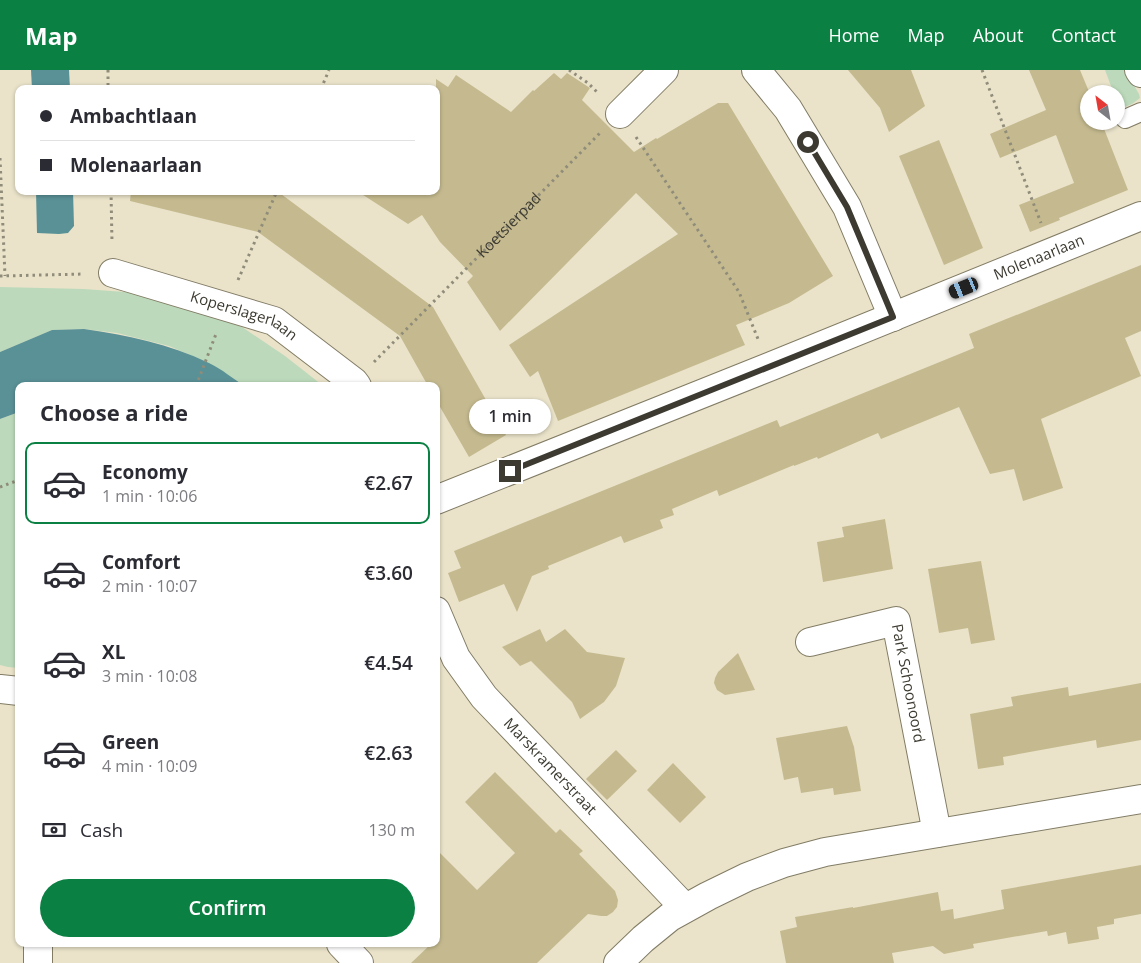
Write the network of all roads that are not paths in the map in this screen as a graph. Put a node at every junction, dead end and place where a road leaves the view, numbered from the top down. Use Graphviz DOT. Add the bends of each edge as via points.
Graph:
graph roads {
  1 [pos="664,70"];
  2 [pos="756,70"];
  3 [pos="620,114"];
  4 [pos="1141,216"];
  5 [pos="113,273"];
  6 [pos="893,317"];
  7 [pos="353,382"];
  8 [pos="440,498"];
  9 [pos="440,620"];
  10 [pos="810,642"];
  11 [pos="0,689"];
  12 [pos="15,691"];
  13 [pos="1141,799"];
  14 [pos="937,833"];
  15 [pos="685,908"];
  16 [pos="38,947"];
  17 [pos="344,947"];
  18 [pos="38,963"];
  19 [pos="359,963"];
  20 [pos="618,963"];
  1 -- 3 [label="street"];
  2 -- 6 [label="street" via="788,109 847,207"];
  4 -- 6 [label="street, Molenaarlaan"];
  5 -- 7 [label="street, Koperslagerlaan" via="274,320"];
  6 -- 8 [label="street, Molenaarlaan"];
  9 -- 15 [label="street, Marskramerstraat" via="456,658 484,698"];
  10 -- 14 [label="street, Park Schoonoord" via="896,621"];
  11 -- 12 [label="street"];
  13 -- 14 [label="street"];
  14 -- 15 [label="street" via="825,852 784,863 747,877"];
  15 -- 20 [label="street" via="643,939"];
  16 -- 18 [label="street"];
  17 -- 19 [label="street"];
}
